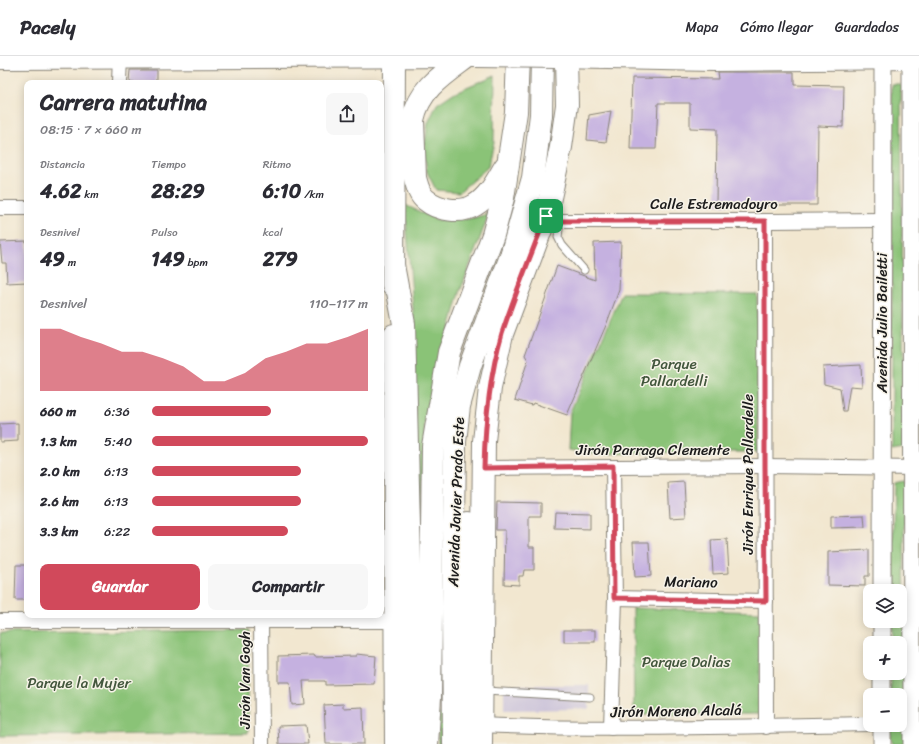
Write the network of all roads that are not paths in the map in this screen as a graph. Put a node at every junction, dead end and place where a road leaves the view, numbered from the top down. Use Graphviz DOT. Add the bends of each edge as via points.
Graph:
graph roads {
  1 [pos="518,56"];
  2 [pos="394,57"];
  3 [pos="472,57"];
  4 [pos="557,57"];
  5 [pos="120,58"];
  6 [pos="714,58"];
  7 [pos="883,58"];
  8 [pos="914,58"];
  9 [pos="0,59"];
  10 [pos="119,80"];
  11 [pos="510,159"];
  12 [pos="915,191"];
  13 [pos="387,204"];
  14 [pos="0,208"];
  15 [pos="24,208"];
  16 [pos="553,219"];
  17 [pos="882,220"];
  18 [pos="765,221"];
  19 [pos="393,265"];
  20 [pos="584,270"];
  21 [pos="486,320"];
  22 [pos="613,466"];
  23 [pos="765,466"];
  24 [pos="484,468"];
  25 [pos="882,468"];
  26 [pos="915,468"];
  27 [pos="882,584"];
  28 [pos="614,598"];
  29 [pos="766,601"];
  30 [pos="120,618"];
  31 [pos="262,618"];
  32 [pos="0,621"];
  33 [pos="396,621"];
  34 [pos="482,691"];
  35 [pos="590,697"];
  36 [pos="863,724"];
  37 [pos="766,727"];
  38 [pos="611,728"];
  39 [pos="882,732"];
  40 [pos="478,738"];
  41 [pos="262,744"];
  42 [pos="396,744"];
  43 [pos="411,744"];
  44 [pos="427,744"];
  45 [pos="454,744"];
  46 [pos="882,744"];
  47 [pos="912,744"];
  1 -- 11 [label="main road, Avenida Javier Prado Este" via="516,112"];
  2 -- 3 [label="main road"];
  2 -- 5 [label="main road"];
  2 -- 13 [label="main road"];
  3 -- 4 [label="main road, bridge"];
  3 -- 11 [label="main road" via="437,79 427,89 415,111 413,120 417,187 424,199 446,209 461,210 475,206 490,191"];
  4 -- 6 [label="main road"];
  4 -- 16 [label="main road, Avenida Javier Prado Este" via="566,105"];
  4 -- 21 [label="main road, Avenida Javier Prado Este" via="541,115 533,178 521,226"];
  5 -- 9 [label="main road"];
  5 -- 10 [label="street"];
  6 -- 7 [label="main road"];
  7 -- 8 [label="main road"];
  7 -- 17 [label="street, Avenida Julio Bailetti"];
  8 -- 12 [label="street, Avenida Julio Bailetti"];
  11 -- 44 [label="main road, Avenida Javier Prado Este" via="493,235 449,352 433,446 430,697"];
  12 -- 26 [label="street, Avenida Julio Bailetti"];
  13 -- 19 [label="main road"];
  14 -- 15 [label="street"];
  16 -- 18 [label="street, Calle Estremadoyro"];
  16 -- 20 [label="lane" via="562,244"];
  16 -- 24 [label="main road, Avenida Javier Prado Este" via="502,334 486,416"];
  17 -- 18 [label="street, Calle Estremadoyro"];
  17 -- 25 [label="street, Avenida Julio Bailetti"];
  18 -- 23 [label="street, Jirón Enrique Pallardelle"];
  19 -- 33 [label="main road"];
  19 -- 43 [label="main road" via="404,324 411,607"];
  21 -- 40 [label="main road" via="477,355 468,466 469,716"];
  21 -- 45 [label="main road, Avenida Javier Prado Este" via="459,406 455,442"];
  22 -- 23 [label="street, Jirón Parraga Clemente"];
  22 -- 24 [label="street, Jirón Parraga Clemente"];
  22 -- 28 [label="street"];
  23 -- 25 [label="street, Jirón Parraga Clemente"];
  23 -- 29 [label="street, Jirón Enrique Pallardelle"];
  24 -- 34 [label="main road, Avenida Javier Prado Este"];
  25 -- 26 [label="street, Jirón Parraga Clemente"];
  25 -- 27 [label="street, Avenida Julio Bailetti"];
  26 -- 47 [label="street, Avenida Julio Bailetti"];
  28 -- 29 [label="street, Mariano"];
  28 -- 38 [label="street"];
  29 -- 37 [label="street, Jirón Enrique Pallardelle"];
  30 -- 31 [label="street"];
  30 -- 32 [label="street"];
  31 -- 33 [label="street"];
  31 -- 41 [label="street, Jirón Van Gogh"];
  33 -- 42 [label="main road"];
  34 -- 35 [label="lane"];
  34 -- 40 [label="main road, Avenida Javier Prado Este"];
  36 -- 37 [label="street, Jirón Moreno Alcalá"];
  37 -- 38 [label="street, Jirón Moreno Alcalá"];
  38 -- 40 [label="street, Jirón Moreno Alcalá"];
  39 -- 46 [label="street"];
}
